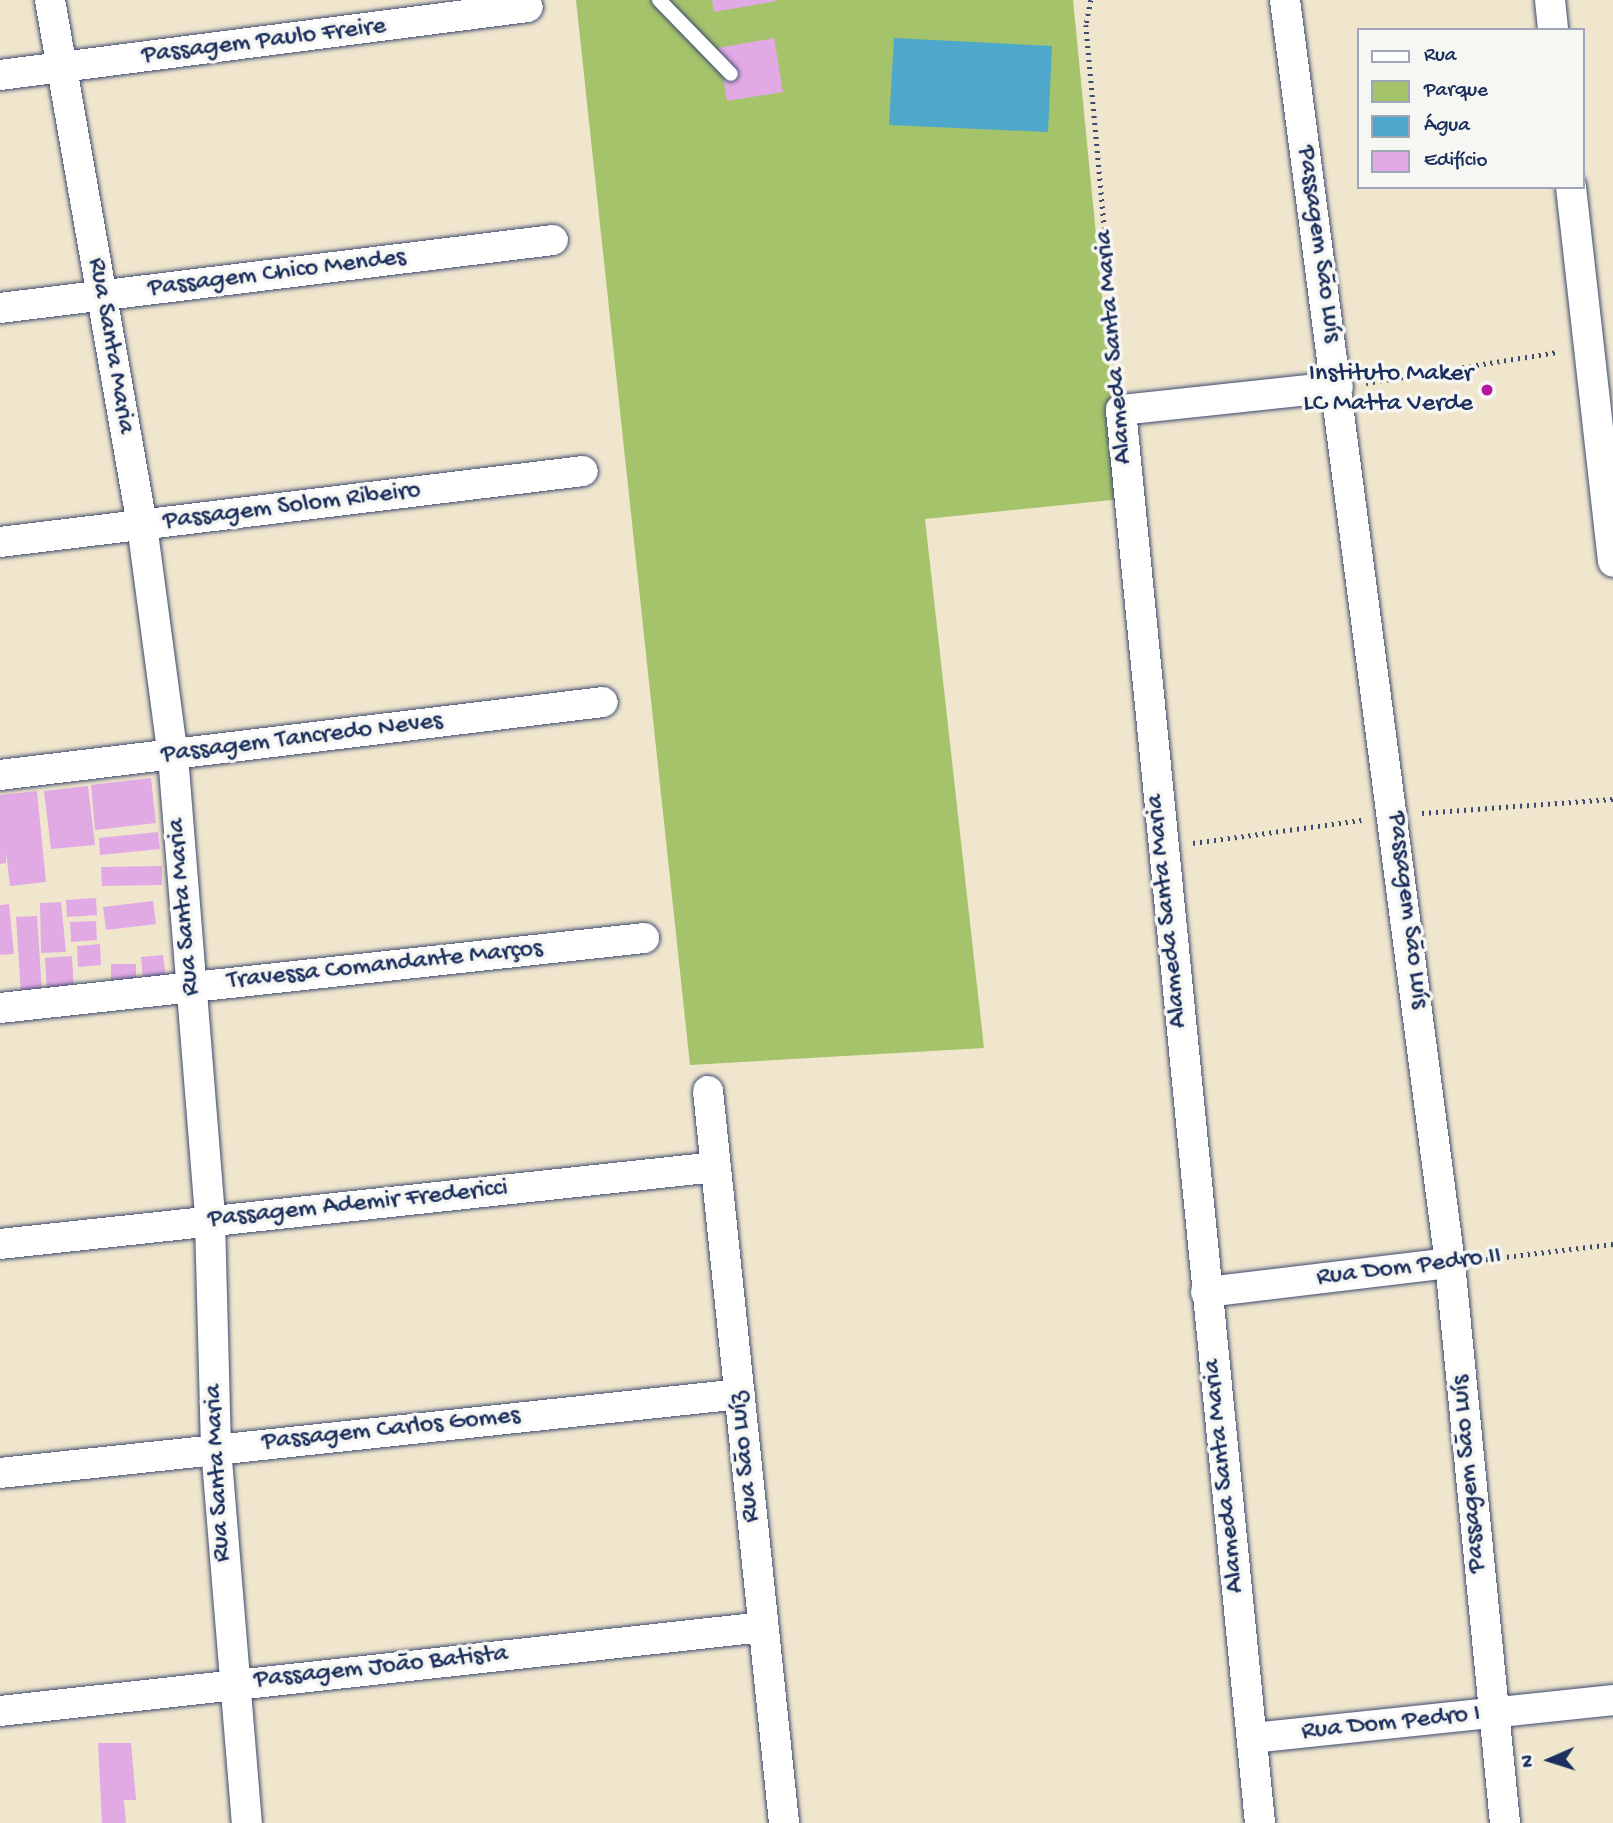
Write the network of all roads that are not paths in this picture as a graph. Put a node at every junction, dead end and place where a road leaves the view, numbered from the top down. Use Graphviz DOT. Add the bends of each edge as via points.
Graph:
graph roads {
  1 [pos="50,0"];
  2 [pos="659,0"];
  3 [pos="1285,0"];
  4 [pos="1550,0"];
  5 [pos="528,8"];
  6 [pos="1553,28"];
  7 [pos="61,68"];
  8 [pos="731,74"];
  9 [pos="0,75"];
  10 [pos="1570,189"];
  11 [pos="553,240"];
  12 [pos="101,296"];
  13 [pos="0,308"];
  14 [pos="1338,387"];
  15 [pos="583,471"];
  16 [pos="142,525"];
  17 [pos="0,542"];
  18 [pos="1613,562"];
  19 [pos="603,702"];
  20 [pos="173,756"];
  21 [pos="0,775"];
  22 [pos="644,938"];
  23 [pos="192,987"];
  24 [pos="0,1008"];
  25 [pos="708,1091"];
  26 [pos="716,1167"];
  27 [pos="210,1220"];
  28 [pos="0,1244"];
  29 [pos="1450,1264"];
  30 [pos="1206,1292"];
  31 [pos="740,1394"];
  32 [pos="216,1448"];
  33 [pos="0,1473"];
  34 [pos="763,1627"];
  35 [pos="232,1684"];
  36 [pos="1613,1700"];
  37 [pos="0,1711"];
  38 [pos="1492,1714"];
  39 [pos="1252,1738"];
  40 [pos="247,1823"];
  41 [pos="784,1823"];
  42 [pos="1260,1823"];
  43 [pos="1504,1823"];
  1 -- 7 [label="street, Rua Santa Maria"];
  2 -- 8 [label="lane"];
  3 -- 14 [label="street, Passagem São Luís"];
  4 -- 6 [label="street"];
  5 -- 7 [label="street, Passagem Paulo Freire"];
  7 -- 9 [label="street, Passagem Paulo Freire"];
  7 -- 12 [label="street, Rua Santa Maria"];
  10 -- 18 [label="street"];
  11 -- 12 [label="street, Passagem Chico Mendes"];
  12 -- 13 [label="street, Passagem Chico Mendes"];
  12 -- 16 [label="street, Rua Santa Maria"];
  14 -- 29 [label="street, Passagem São Luís"];
  14 -- 30 [label="street, Alameda Santa Maria" via="1121,410"];
  15 -- 16 [label="street, Passagem Solom Ribeiro"];
  16 -- 17 [label="street, Passagem Solom Ribeiro"];
  16 -- 20 [label="street, Rua Santa Maria"];
  19 -- 20 [label="street, Passagem Tancredo Neves"];
  20 -- 21 [label="street, Passagem Tancredo Neves"];
  20 -- 23 [label="street, Rua Santa Maria"];
  22 -- 23 [label="street, Travessa Comandante Marços"];
  23 -- 24 [label="street, Travessa Comandante Marços"];
  23 -- 27 [label="street, Rua Santa Maria"];
  25 -- 26 [label="street, Rua São Luíz"];
  26 -- 27 [label="street, Passagem Ademir Fredericci"];
  26 -- 31 [label="street, Rua São Luíz"];
  27 -- 28 [label="street, Passagem Ademir Fredericci"];
  27 -- 32 [label="street, Rua Santa Maria"];
  29 -- 30 [label="street, Rua Dom Pedro II"];
  29 -- 38 [label="street, Passagem São Luís"];
  30 -- 39 [label="street, Alameda Santa Maria"];
  31 -- 32 [label="street, Passagem Carlos Gomes"];
  31 -- 34 [label="street, Rua São Luíz"];
  32 -- 33 [label="street, Passagem Carlos Gomes"];
  32 -- 35 [label="street, Rua Santa Maria"];
  34 -- 35 [label="street, Passagem João Batista"];
  34 -- 41 [label="street, Rua São Luíz"];
  35 -- 37 [label="street, Passagem João Batista"];
  35 -- 40 [label="street, Rua Santa Maria"];
  36 -- 38 [label="street, Rua Dom Pedro I"];
  38 -- 39 [label="street, Rua Dom Pedro I"];
  38 -- 43 [label="street, Passagem São Luís"];
  39 -- 42 [label="street, Alameda Santa Maria"];
}
